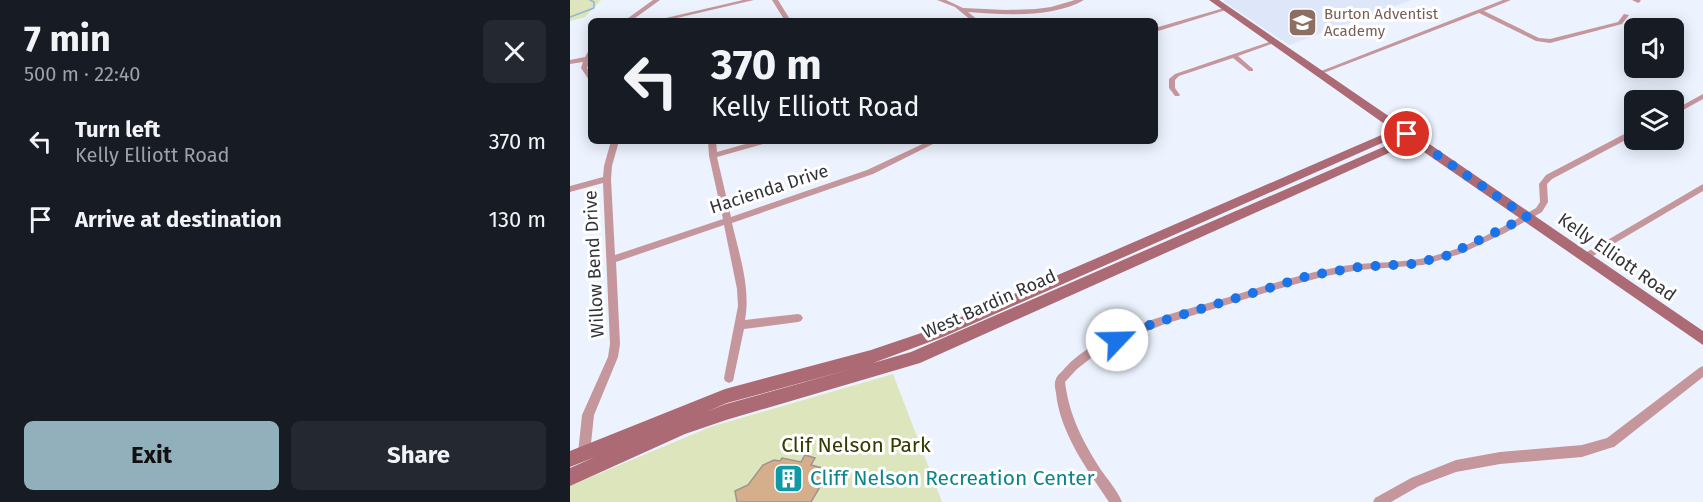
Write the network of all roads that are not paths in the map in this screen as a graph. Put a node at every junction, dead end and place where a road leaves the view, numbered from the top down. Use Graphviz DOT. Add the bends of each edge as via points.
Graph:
graph roads {
  1 [pos="657,0"];
  2 [pos="751,0"];
  3 [pos="775,0"];
  4 [pos="940,0"];
  5 [pos="1081,0"];
  6 [pos="1214,0"];
  7 [pos="1508,0"];
  8 [pos="960,9"];
  9 [pos="1226,9"];
  10 [pos="1479,11"];
  11 [pos="1015,14"];
  12 [pos="1626,15"];
  13 [pos="631,18"];
  14 [pos="678,18"];
  15 [pos="786,18"];
  16 [pos="972,18"];
  17 [pos="1008,18"];
  18 [pos="1158,29"];
  19 [pos="1274,42"];
  20 [pos="588,55"];
  21 [pos="1234,56"];
  22 [pos="588,58"];
  23 [pos="570,62"];
  24 [pos="1251,70"];
  25 [pos="1319,73"];
  26 [pos="588,74"];
  27 [pos="1177,95"];
  28 [pos="1703,96"];
  29 [pos="1684,107"];
  30 [pos="1383,117"];
  31 [pos="1407,134"];
  32 [pos="1624,138"];
  33 [pos="1390,141"];
  34 [pos="614,144"];
  35 [pos="712,144"];
  36 [pos="754,144"];
  37 [pos="918,144"];
  38 [pos="1437,154"];
  39 [pos="713,156"];
  40 [pos="607,179"];
  41 [pos="1703,187"];
  42 [pos="570,189"];
  43 [pos="1527,217"];
  44 [pos="728,219"];
  45 [pos="1585,257"];
  46 [pos="611,260"];
  47 [pos="798,318"];
  48 [pos="739,325"];
  49 [pos="1703,339"];
  50 [pos="871,364"];
  51 [pos="1703,371"];
  52 [pos="729,378"];
  53 [pos="616,440"];
  54 [pos="577,456"];
  55 [pos="574,471"];
  56 [pos="1116,502"];
  57 [pos="1380,502"];
  1 -- 13 [label="street"];
  2 -- 14 [label="street"];
  3 -- 15 [label="street"];
  4 -- 8 [label="street"];
  5 -- 11 [label="street"];
  6 -- 9 [label="street, Kelly Elliott Road"];
  7 -- 10 [label="street"];
  8 -- 11 [label="street"];
  8 -- 16 [label="street"];
  9 -- 18 [label="street"];
  9 -- 19 [label="street, Kelly Elliott Road"];
  10 -- 12 [label="street" via="1543,41 1620,23"];
  10 -- 25 [label="street"];
  11 -- 17 [label="street"];
  19 -- 21 [label="street"];
  19 -- 25 [label="street, Kelly Elliott Road"];
  20 -- 23 [label="street"];
  21 -- 24 [label="street"];
  21 -- 27 [label="street" via="1173,77 1171,83"];
  22 -- 26 [label="street"];
  25 -- 30 [label="street, Kelly Elliott Road"];
  28 -- 29 [label="street"];
  30 -- 31 [label="street, Kelly Elliott Road"];
  30 -- 33 [label="street"];
  31 -- 33 [label="street, West Bardin Road"];
  31 -- 38 [label="street, Kelly Elliott Road"];
  32 -- 43 [label="street" via="1550,177 1543,184 1544,202"];
  33 -- 38 [label="street"];
  33 -- 50 [label="street, West Bardin Road" via="962,338 914,358"];
  34 -- 40 [label="street, Willow Bend Drive"];
  35 -- 39 [label="street"];
  36 -- 39 [label="street"];
  37 -- 44 [label="street, Hacienda Drive" via="848,180"];
  38 -- 43 [label="street, Kelly Elliott Road"];
  39 -- 44 [label="street"];
  40 -- 42 [label="street"];
  40 -- 46 [label="street, Willow Bend Drive"];
  41 -- 45 [label="street"];
  43 -- 45 [label="street, Kelly Elliott Road"];
  43 -- 56 [label="street" via="1432,260 1308,276 1161,321 1075,363 1060,381 1064,408 1086,456"];
  44 -- 46 [label="street, Hacienda Drive"];
  44 -- 48 [label="street" via="742,290"];
  45 -- 49 [label="street, Kelly Elliott Road"];
  46 -- 54 [label="street, Willow Bend Drive" via="613,357 588,416"];
  47 -- 48 [label="street"];
  48 -- 52 [label="street"];
  50 -- 53 [label="street, West Bardin Road" via="725,396"];
  50 -- 55 [label="street, West Bardin Road" via="681,428"];
  51 -- 57 [label="street" via="1610,443 1582,451 1456,466 1415,482"];
  53 -- 54 [label="street, West Bardin Road"];
  53 -- 55 [label="street"];
}
